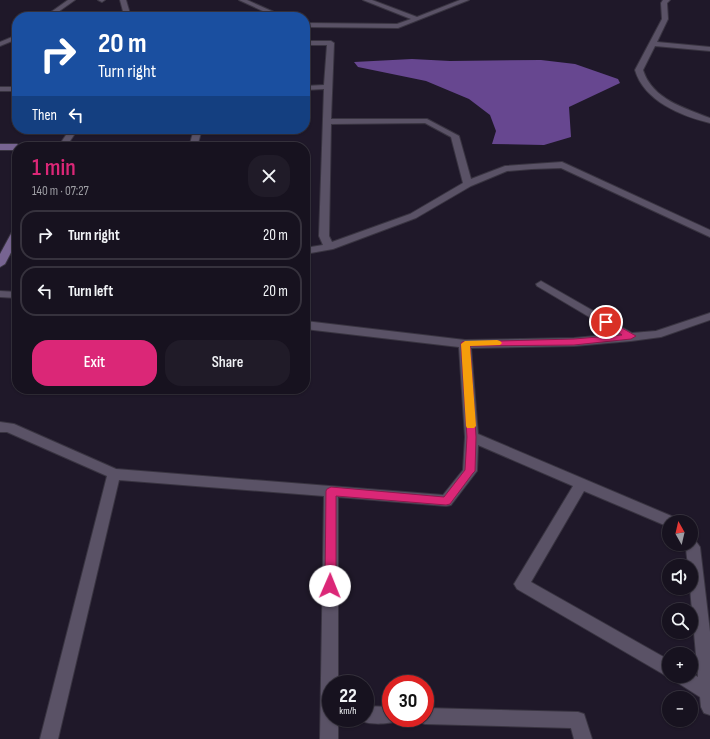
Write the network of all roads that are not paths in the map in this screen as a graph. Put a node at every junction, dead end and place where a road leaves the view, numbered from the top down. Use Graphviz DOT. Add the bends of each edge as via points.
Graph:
graph roads {
  1 [pos="72,0"];
  2 [pos="123,0"];
  3 [pos="242,0"];
  4 [pos="366,0"];
  5 [pos="466,0"];
  6 [pos="667,0"];
  7 [pos="54,12"];
  8 [pos="126,12"];
  9 [pos="270,12"];
  10 [pos="418,19"];
  11 [pos="310,25"];
  12 [pos="12,39"];
  13 [pos="310,43"];
  14 [pos="0,44"];
  15 [pos="12,44"];
  16 [pos="653,44"];
  17 [pos="710,49"];
  18 [pos="328,87"];
  19 [pos="310,88"];
  20 [pos="0,89"];
  21 [pos="12,89"];
  22 [pos="710,121"];
  23 [pos="328,122"];
  24 [pos="0,147"];
  25 [pos="12,147"];
  26 [pos="468,184"];
  27 [pos="710,234"];
  28 [pos="12,241"];
  29 [pos="329,247"];
  30 [pos="310,250"];
  31 [pos="0,264"];
  32 [pos="541,284"];
  33 [pos="0,294"];
  34 [pos="12,295"];
  35 [pos="710,316"];
  36 [pos="310,326"];
  37 [pos="631,336"];
  38 [pos="465,344"];
  39 [pos="0,427"];
  40 [pos="472,437"];
  41 [pos="114,474"];
  42 [pos="581,484"];
  43 [pos="331,491"];
  44 [pos="662,518"];
  45 [pos="693,551"];
  46 [pos="704,609"];
  47 [pos="662,665"];
  48 [pos="330,675"];
  49 [pos="690,683"];
  50 [pos="709,699"];
  51 [pos="434,716"];
  52 [pos="329,727"];
  53 [pos="49,739"];
  54 [pos="329,739"];
  55 [pos="583,739"];
  1 -- 7 [label="street"];
  2 -- 8 [label="street"];
  3 -- 9 [label="street"];
  4 -- 10 [label="street"];
  5 -- 10 [label="street"];
  6 -- 16 [label="street" via="664,3 665,18"];
  10 -- 11 [label="street" via="398,26"];
  12 -- 14 [label="street"];
  13 -- 18 [label="street" via="331,43"];
  14 -- 15 [label="street"];
  16 -- 17 [label="street"];
  16 -- 22 [label="street" via="639,70 640,78 647,88 677,108"];
  18 -- 19 [label="street"];
  18 -- 23 [label="street"];
  20 -- 21 [label="street"];
  23 -- 26 [label="street" via="427,121 455,136"];
  23 -- 29 [label="street" via="324,236"];
  24 -- 25 [label="street"];
  26 -- 27 [label="street" via="505,169 562,165"];
  26 -- 29 [label="street" via="413,216"];
  28 -- 31 [label="street"];
  29 -- 30 [label="street"];
  32 -- 37 [label="street"];
  33 -- 34 [label="street"];
  35 -- 37 [label="street" via="657,334"];
  36 -- 38 [label="street"];
  37 -- 38 [label="street" via="574,342"];
  38 -- 40 [label="street"];
  39 -- 41 [label="street" via="9,427"];
  40 -- 42 [label="street"];
  40 -- 43 [label="street" via="470,471 446,501"];
  41 -- 43 [label="street"];
  41 -- 53 [label="street"];
  42 -- 44 [label="street"];
  42 -- 47 [label="street" via="522,584"];
  43 -- 48 [label="street"];
  45 -- 46 [label="street"];
  46 -- 50 [label="street"];
  49 -- 50 [label="street"];
  51 -- 55 [label="street" via="578,720"];
  52 -- 54 [label="street"];
}
